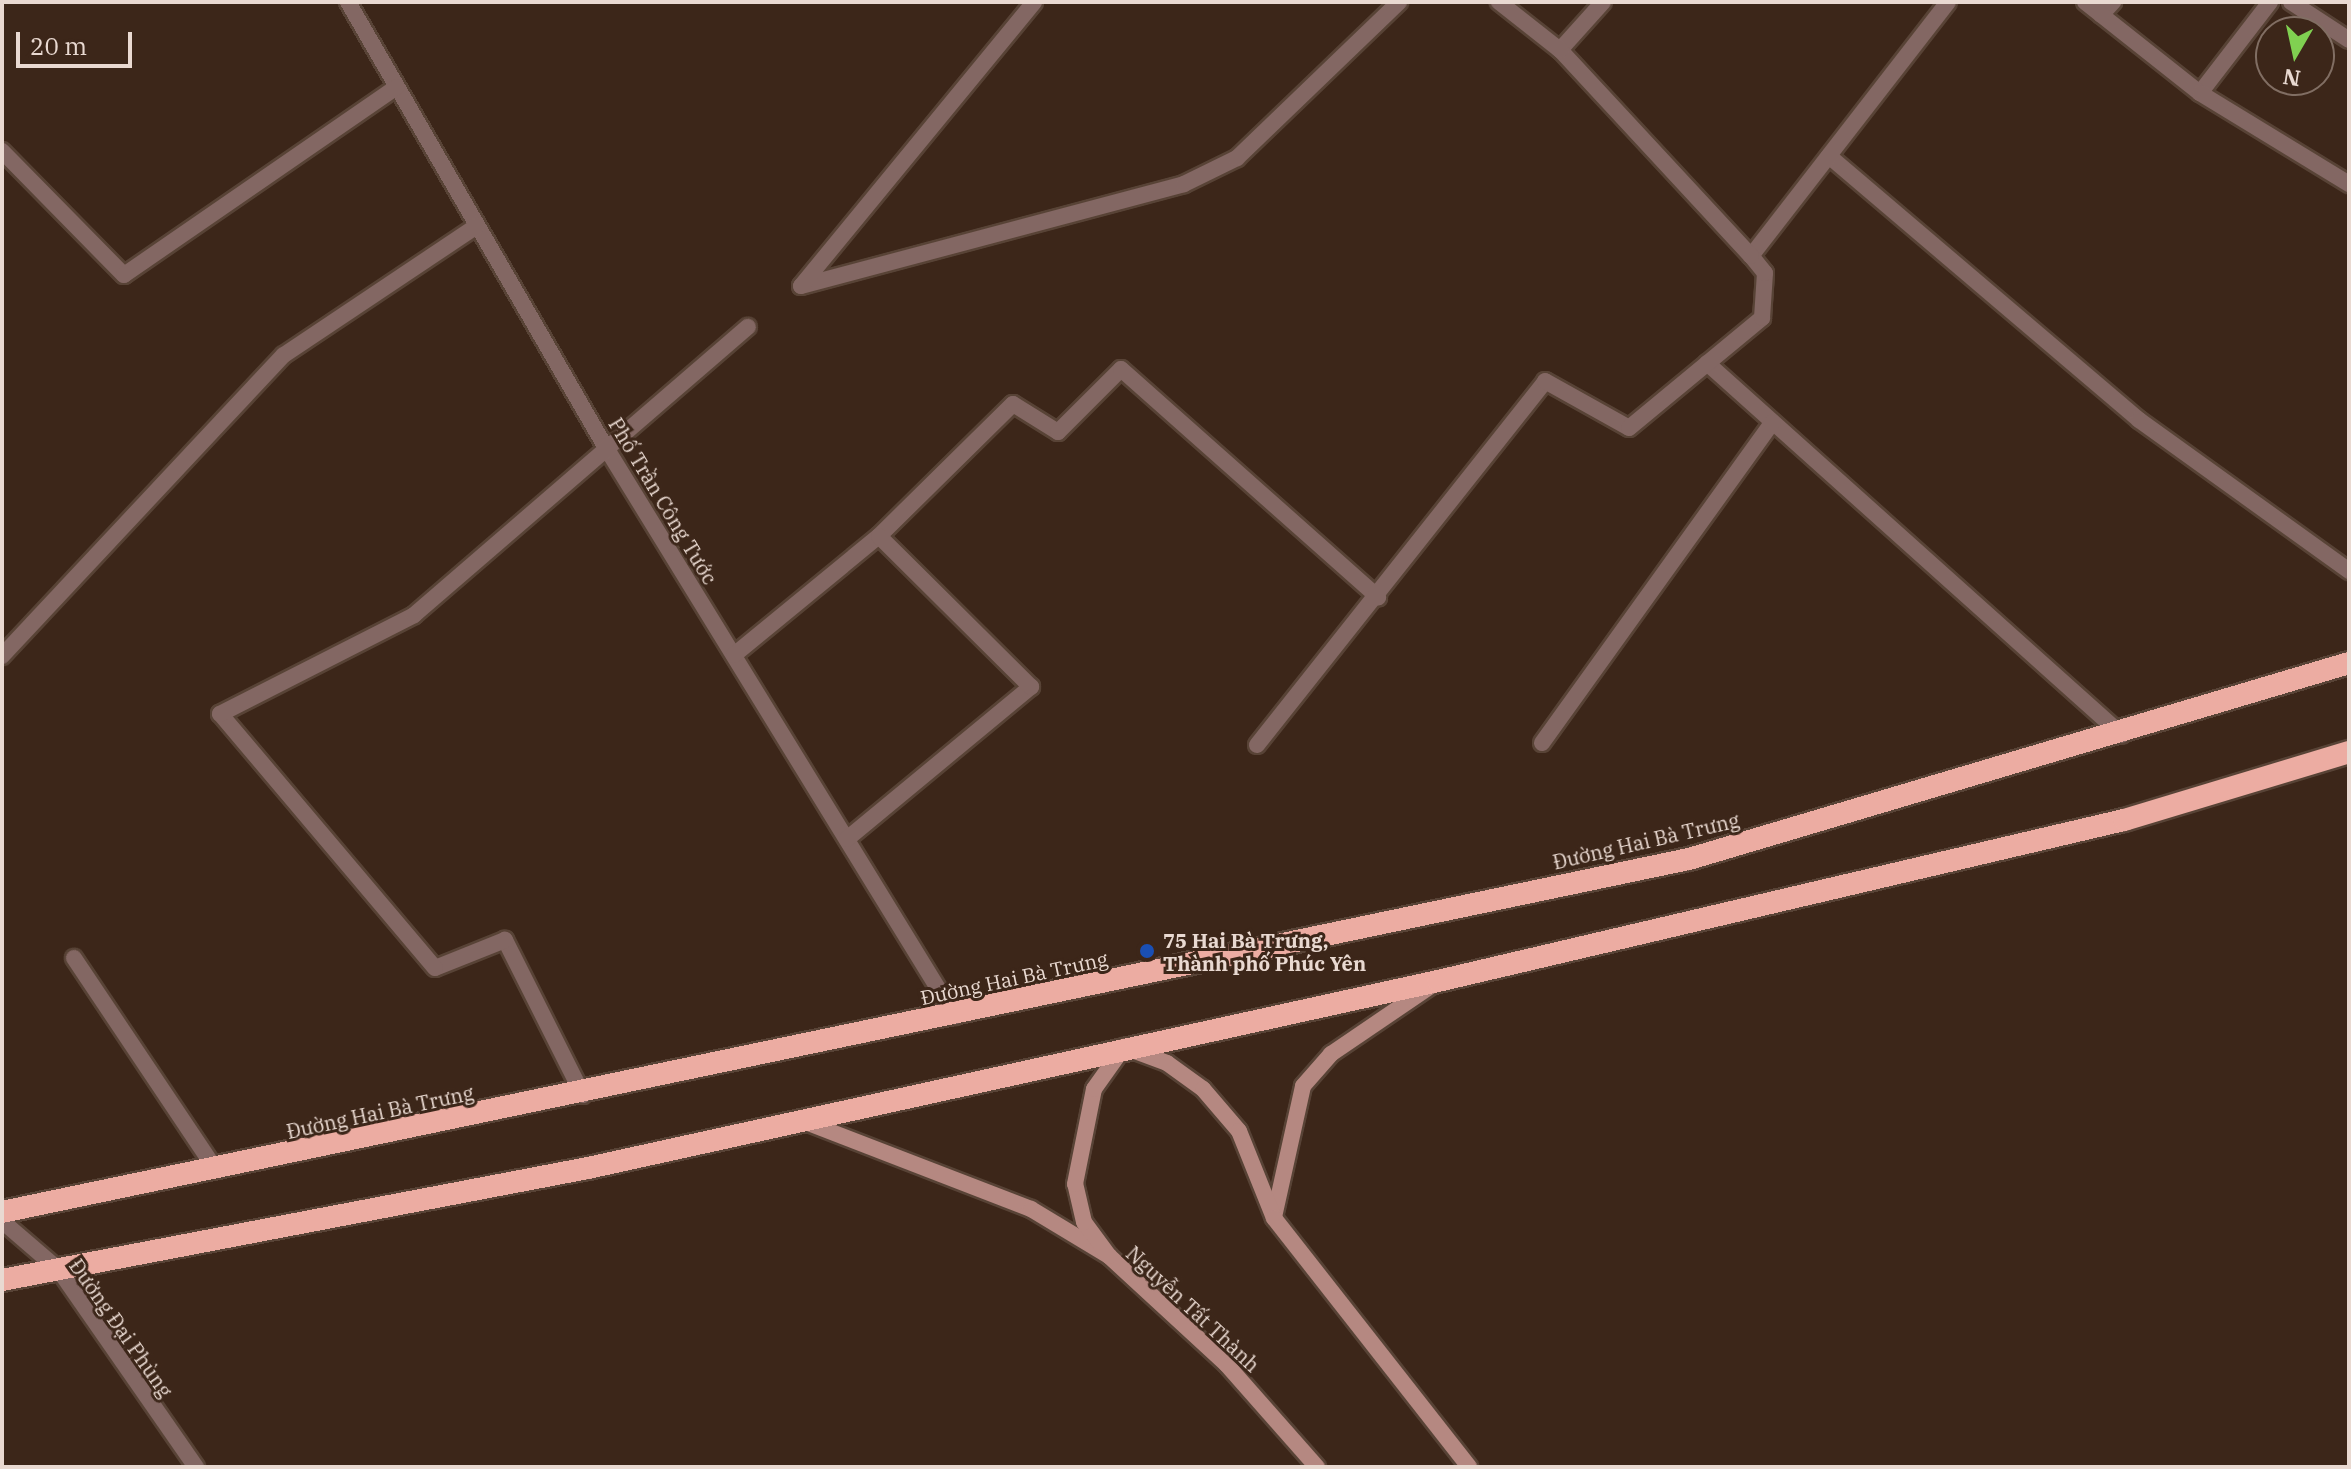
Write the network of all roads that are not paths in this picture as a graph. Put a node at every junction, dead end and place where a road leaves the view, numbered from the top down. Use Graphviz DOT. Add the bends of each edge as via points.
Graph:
graph roads {
  1 [pos="348,2"];
  2 [pos="1034,2"];
  3 [pos="1399,2"];
  4 [pos="1499,2"];
  5 [pos="1603,2"];
  6 [pos="1948,2"];
  7 [pos="2085,2"];
  8 [pos="2270,2"];
  9 [pos="2291,2"];
  10 [pos="2107,8"];
  11 [pos="2349,40"];
  12 [pos="1560,50"];
  13 [pos="397,87"];
  14 [pos="2200,93"];
  15 [pos="2,151"];
  16 [pos="1829,156"];
  17 [pos="2349,184"];
  18 [pos="477,226"];
  19 [pos="1751,256"];
  20 [pos="748,327"];
  21 [pos="1707,363"];
  22 [pos="1773,422"];
  23 [pos="605,446"];
  24 [pos="879,536"];
  25 [pos="2349,571"];
  26 [pos="1378,597"];
  27 [pos="734,655"];
  28 [pos="2,656"];
  29 [pos="2349,663"];
  30 [pos="2122,735"];
  31 [pos="1542,743"];
  32 [pos="1257,745"];
  33 [pos="2349,752"];
  34 [pos="847,839"];
  35 [pos="74,958"];
  36 [pos="1438,981"];
  37 [pos="955,1016"];
  38 [pos="1124,1047"];
  39 [pos="583,1095"];
  40 [pos="797,1119"];
  41 [pos="216,1170"];
  42 [pos="2,1212"];
  43 [pos="1274,1218"];
  44 [pos="2,1221"];
  45 [pos="1109,1256"];
  46 [pos="59,1270"];
  47 [pos="2,1280"];
  48 [pos="196,1467"];
  49 [pos="1317,1467"];
  50 [pos="1469,1467"];
  1 -- 13 [label="street, Phố Trần Công Tước"];
  2 -- 3 [label="street" via="801,286 1184,184 1237,158"];
  4 -- 12 [label="street"];
  5 -- 12 [label="street"];
  6 -- 16 [label="street"];
  7 -- 10 [label="street"];
  8 -- 14 [label="street"];
  9 -- 11 [label="street"];
  10 -- 14 [label="street"];
  12 -- 19 [label="street"];
  13 -- 15 [label="street" via="124,275"];
  13 -- 18 [label="street, Phố Trần Công Tước"];
  14 -- 17 [label="street"];
  16 -- 19 [label="street"];
  16 -- 25 [label="street" via="2139,420"];
  18 -- 23 [label="street, Phố Trần Công Tước"];
  18 -- 28 [label="street" via="284,355"];
  19 -- 21 [label="street" via="1765,273 1762,318"];
  20 -- 23 [label="street"];
  21 -- 22 [label="street"];
  21 -- 26 [label="street" via="1629,428 1545,381"];
  22 -- 30 [label="street"];
  22 -- 31 [label="street"];
  23 -- 27 [label="street, Phố Trần Công Tước"];
  23 -- 39 [label="street" via="414,615 220,714 435,968 505,940"];
  24 -- 26 [label="street" via="1013,404 1058,432 1121,369"];
  24 -- 27 [label="street"];
  24 -- 34 [label="street" via="1031,687"];
  26 -- 32 [label="street"];
  27 -- 34 [label="street, Phố Trần Công Tước"];
  29 -- 30 [label="highway, Đường Hai Bà Trưng"];
  30 -- 37 [label="highway, Đường Hai Bà Trưng" via="1689,859"];
  33 -- 36 [label="highway" via="2124,820"];
  34 -- 37 [label="street, Phố Trần Công Tước"];
  35 -- 41 [label="street"];
  36 -- 38 [label="highway"];
  36 -- 43 [label="main road" via="1331,1054 1303,1086"];
  37 -- 39 [label="highway, Đường Hai Bà Trưng"];
  38 -- 40 [label="highway"];
  38 -- 43 [label="main road" via="1167,1063 1203,1089 1239,1131"];
  38 -- 45 [label="main road" via="1094,1089 1075,1184 1084,1222"];
  39 -- 41 [label="highway, Đường Hai Bà Trưng"];
  40 -- 45 [label="main road, Nguyễn Tất Thành" via="1031,1209"];
  40 -- 46 [label="highway" via="588,1168"];
  41 -- 42 [label="highway, Đường Hai Bà Trưng"];
  43 -- 50 [label="main road"];
  44 -- 46 [label="street, Đường Đại Phùng"];
  45 -- 49 [label="main road, Nguyễn Tất Thành" via="1227,1365"];
  46 -- 47 [label="highway"];
  46 -- 48 [label="street, Đường Đại Phùng"];
}
